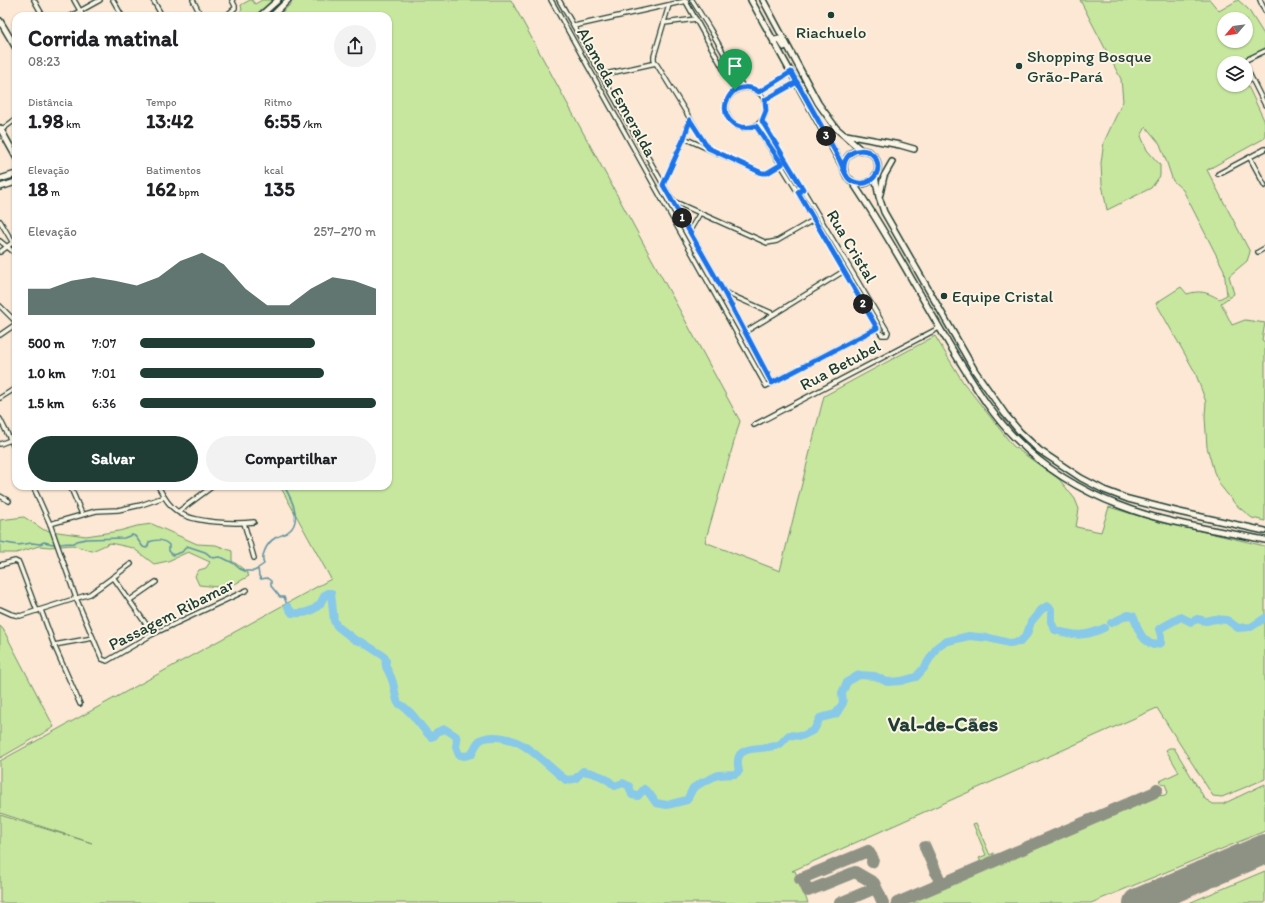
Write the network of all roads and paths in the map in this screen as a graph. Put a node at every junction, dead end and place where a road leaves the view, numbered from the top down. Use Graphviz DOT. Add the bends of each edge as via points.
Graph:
graph roads {
  1 [pos="34,0"];
  2 [pos="74,0"];
  3 [pos="100,0"];
  4 [pos="113,0"];
  5 [pos="153,0"];
  6 [pos="193,0"];
  7 [pos="232,0"];
  8 [pos="278,0"];
  9 [pos="288,0"];
  10 [pos="551,0"];
  11 [pos="559,0"];
  12 [pos="686,0"];
  13 [pos="692,0"];
  14 [pos="751,0"];
  15 [pos="763,0"];
  16 [pos="1260,0"];
  17 [pos="669,5"];
  18 [pos="1265,10"];
  19 [pos="80,11"];
  20 [pos="41,12"];
  21 [pos="120,12"];
  22 [pos="160,12"];
  23 [pos="200,12"];
  24 [pos="230,12"];
  25 [pos="264,12"];
  26 [pos="276,12"];
  27 [pos="696,19"];
  28 [pos="0,21"];
  29 [pos="664,23"];
  30 [pos="574,26"];
  31 [pos="710,29"];
  32 [pos="704,32"];
  33 [pos="12,40"];
  34 [pos="774,43"];
  35 [pos="788,49"];
  36 [pos="587,50"];
  37 [pos="1265,51"];
  38 [pos="580,52"];
  39 [pos="1253,57"];
  40 [pos="656,63"];
  41 [pos="791,72"];
  42 [pos="601,75"];
  43 [pos="1253,80"];
  44 [pos="797,82"];
  45 [pos="743,87"];
  46 [pos="735,90"];
  47 [pos="759,92"];
  48 [pos="615,99"];
  49 [pos="765,100"];
  50 [pos="608,103"];
  51 [pos="1265,105"];
  52 [pos="690,120"];
  53 [pos="762,121"];
  54 [pos="12,122"];
  55 [pos="756,126"];
  56 [pos="0,130"];
  57 [pos="845,135"];
  58 [pos="684,138"];
  59 [pos="708,148"];
  60 [pos="914,149"];
  61 [pos="1265,149"];
  62 [pos="861,150"];
  63 [pos="12,151"];
  64 [pos="1250,158"];
  65 [pos="892,162"];
  66 [pos="782,164"];
  67 [pos="844,169"];
  68 [pos="1218,174"];
  69 [pos="658,175"];
  70 [pos="12,176"];
  71 [pos="875,176"];
  72 [pos="0,180"];
  73 [pos="651,180"];
  74 [pos="851,180"];
  75 [pos="12,183"];
  76 [pos="663,185"];
  77 [pos="1265,186"];
  78 [pos="0,187"];
  79 [pos="803,189"];
  80 [pos="798,192"];
  81 [pos="879,197"];
  82 [pos="672,201"];
  83 [pos="700,213"];
  84 [pos="815,219"];
  85 [pos="0,221"];
  86 [pos="690,230"];
  87 [pos="693,237"];
  88 [pos="12,239"];
  89 [pos="0,241"];
  90 [pos="686,242"];
  91 [pos="12,243"];
  92 [pos="8,246"];
  93 [pos="1265,248"];
  94 [pos="12,250"];
  95 [pos="0,252"];
  96 [pos="1258,252"];
  97 [pos="844,271"];
  98 [pos="724,292"];
  99 [pos="867,296"];
  100 [pos="861,300"];
  101 [pos="0,306"];
  102 [pos="774,314"];
  103 [pos="12,319"];
  104 [pos="740,323"];
  105 [pos="12,326"];
  106 [pos="733,328"];
  107 [pos="877,328"];
  108 [pos="939,328"];
  109 [pos="745,332"];
  110 [pos="0,335"];
  111 [pos="772,383"];
  112 [pos="12,390"];
  113 [pos="0,398"];
  114 [pos="0,419"];
  115 [pos="754,425"];
  116 [pos="11,440"];
  117 [pos="0,444"];
  118 [pos="35,490"];
  119 [pos="72,490"];
  120 [pos="160,490"];
  121 [pos="208,490"];
  122 [pos="0,496"];
  123 [pos="164,497"];
  124 [pos="9,501"];
  125 [pos="178,512"];
  126 [pos="82,514"];
  127 [pos="254,522"];
  128 [pos="244,523"];
  129 [pos="50,524"];
  130 [pos="1265,531"];
  131 [pos="1265,540"];
  132 [pos="254,558"];
  133 [pos="131,564"];
  134 [pos="0,565"];
  135 [pos="113,577"];
  136 [pos="156,582"];
  137 [pos="247,590"];
  138 [pos="76,598"];
  139 [pos="130,600"];
  140 [pos="0,610"];
  141 [pos="39,611"];
  142 [pos="153,634"];
  143 [pos="93,638"];
  144 [pos="54,645"];
  145 [pos="80,704"];
  1 -- 20 [label="street"];
  2 -- 19 [label="street"];
  3 -- 19 [label="street"];
  4 -- 21 [label="street"];
  5 -- 22 [label="street"];
  6 -- 23 [label="street"];
  7 -- 24 [label="street" via="235,8"];
  8 -- 25 [label="street"];
  9 -- 26 [label="street"];
  10 -- 38 [label="street, Alameda Esmeralda"];
  11 -- 30 [label="street, Alameda Esmeralda"];
  12 -- 17 [label="street"];
  12 -- 27 [label="street"];
  13 -- 31 [label="street"];
  14 -- 34 [label="street"];
  15 -- 35 [label="street"];
  16 -- 18 [label="street"];
  17 -- 29 [label="street"];
  17 -- 30 [label="street"];
  27 -- 29 [label="street"];
  27 -- 32 [label="street"];
  28 -- 33 [label="street"];
  29 -- 40 [label="street" via="654,56"];
  30 -- 36 [label="street, Alameda Esmeralda"];
  31 -- 32 [label="street"];
  31 -- 45 [label="street"];
  32 -- 46 [label="street"];
  34 -- 35 [label="street" via="779,39"];
  34 -- 41 [label="street"];
  35 -- 57 [label="street" via="818,103 831,122"];
  36 -- 38 [label="street"];
  36 -- 42 [label="street, Alameda Esmeralda"];
  37 -- 39 [label="street"];
  38 -- 50 [label="street, Alameda Esmeralda"];
  40 -- 42 [label="street"];
  40 -- 52 [label="street"];
  41 -- 44 [label="street"];
  41 -- 47 [label="street"];
  42 -- 48 [label="street, Alameda Esmeralda"];
  43 -- 51 [label="street"];
  44 -- 49 [label="street"];
  44 -- 67 [label="street"];
  45 -- 46 [label="street"];
  45 -- 47 [label="street"];
  46 -- 55 [label="street" via="726,101 726,115 730,121 742,128"];
  47 -- 49 [label="street"];
  48 -- 50 [label="street"];
  48 -- 69 [label="street, Alameda Esmeralda"];
  49 -- 53 [label="street" via="766,111"];
  50 -- 73 [label="street, Alameda Esmeralda"];
  52 -- 58 [label="street"];
  52 -- 59 [label="street"];
  53 -- 55 [label="street"];
  53 -- 79 [label="street, Rua Cristal"];
  54 -- 56 [label="street"];
  55 -- 66 [label="street, Rua Cristal"];
  56 -- 63 [label="street"];
  57 -- 60 [label="street"];
  57 -- 62 [label="street"];
  58 -- 59 [label="street"];
  58 -- 76 [label="street"];
  59 -- 66 [label="street" via="762,173 767,173"];
  61 -- 64 [label="street"];
  62 -- 67 [label="street" via="847,157"];
  62 -- 71 [label="street" via="871,153 876,160 878,169"];
  64 -- 68 [label="street"];
  64 -- 77 [label="street"];
  65 -- 81 [label="street" via="884,176"];
  66 -- 80 [label="street, Rua Cristal"];
  67 -- 74 [label="street"];
  69 -- 73 [label="street"];
  69 -- 76 [label="street, Alameda Esmeralda"];
  70 -- 72 [label="street"];
  71 -- 74 [label="street" via="864,183 855,183"];
  71 -- 81 [label="street"];
  73 -- 90 [label="street, Alameda Esmeralda"];
  74 -- 108 [label="street"];
  75 -- 78 [label="street"];
  76 -- 82 [label="street, Alameda Esmeralda"];
  79 -- 80 [label="street"];
  79 -- 99 [label="street, Rua Cristal"];
  80 -- 84 [label="street, Rua Cristal"];
  81 -- 130 [label="street" via="884,212 953,328 975,371 1013,425 1039,450 1104,490 1128,499"];
  82 -- 83 [label="street"];
  82 -- 86 [label="street, Alameda Esmeralda"];
  83 -- 84 [label="street" via="767,243 777,241"];
  83 -- 86 [label="street"];
  84 -- 97 [label="street, Rua Cristal"];
  85 -- 88 [label="street"];
  86 -- 87 [label="street, Alameda Esmeralda"];
  87 -- 90 [label="street"];
  87 -- 98 [label="street, Alameda Esmeralda"];
  89 -- 92 [label="street"];
  90 -- 106 [label="street, Alameda Esmeralda"];
  91 -- 92 [label="street"];
  92 -- 94 [label="street"];
  92 -- 95 [label="street"];
  93 -- 96 [label="street"];
  97 -- 100 [label="street, Rua Cristal"];
  97 -- 102 [label="street"];
  98 -- 102 [label="street"];
  98 -- 104 [label="street, Alameda Esmeralda"];
  99 -- 100 [label="street"];
  99 -- 107 [label="street, Rua Cristal" via="888,334 883,336"];
  100 -- 107 [label="street, Rua Cristal"];
  101 -- 103 [label="street"];
  102 -- 109 [label="street"];
  104 -- 106 [label="street"];
  104 -- 109 [label="street, Alameda Esmeralda"];
  105 -- 110 [label="street"];
  106 -- 111 [label="street, Alameda Esmeralda" via="766,386"];
  107 -- 111 [label="street"];
  108 -- 115 [label="street, Rua Betubel"];
  108 -- 131 [label="street" via="995,415 1014,437 1062,477 1102,498 1152,517"];
  109 -- 111 [label="street, Alameda Esmeralda"];
  112 -- 113 [label="street"];
  114 -- 116 [label="street"];
  116 -- 117 [label="street"];
  118 -- 129 [label="street"];
  119 -- 126 [label="street"];
  120 -- 123 [label="street"];
  121 -- 125 [label="street"];
  122 -- 124 [label="street"];
  123 -- 125 [label="street"];
  123 -- 126 [label="street" via="118,510"];
  125 -- 128 [label="street" via="192,518"];
  126 -- 129 [label="street"];
  127 -- 128 [label="street"];
  128 -- 132 [label="street"];
  129 -- 138 [label="street"];
  133 -- 135 [label="street"];
  134 -- 141 [label="street" via="14,561 20,566"];
  135 -- 138 [label="street" via="90,594"];
  135 -- 139 [label="street"];
  136 -- 139 [label="street"];
  137 -- 142 [label="street, Passagem Ribamar"];
  138 -- 141 [label="street"];
  138 -- 143 [label="street"];
  139 -- 142 [label="street"];
  140 -- 141 [label="street" via="15,616"];
  141 -- 144 [label="street"];
  142 -- 143 [label="street, Passagem Ribamar" via="107,661 102,659"];
  143 -- 144 [label="street"];
  144 -- 145 [label="street"];
}
